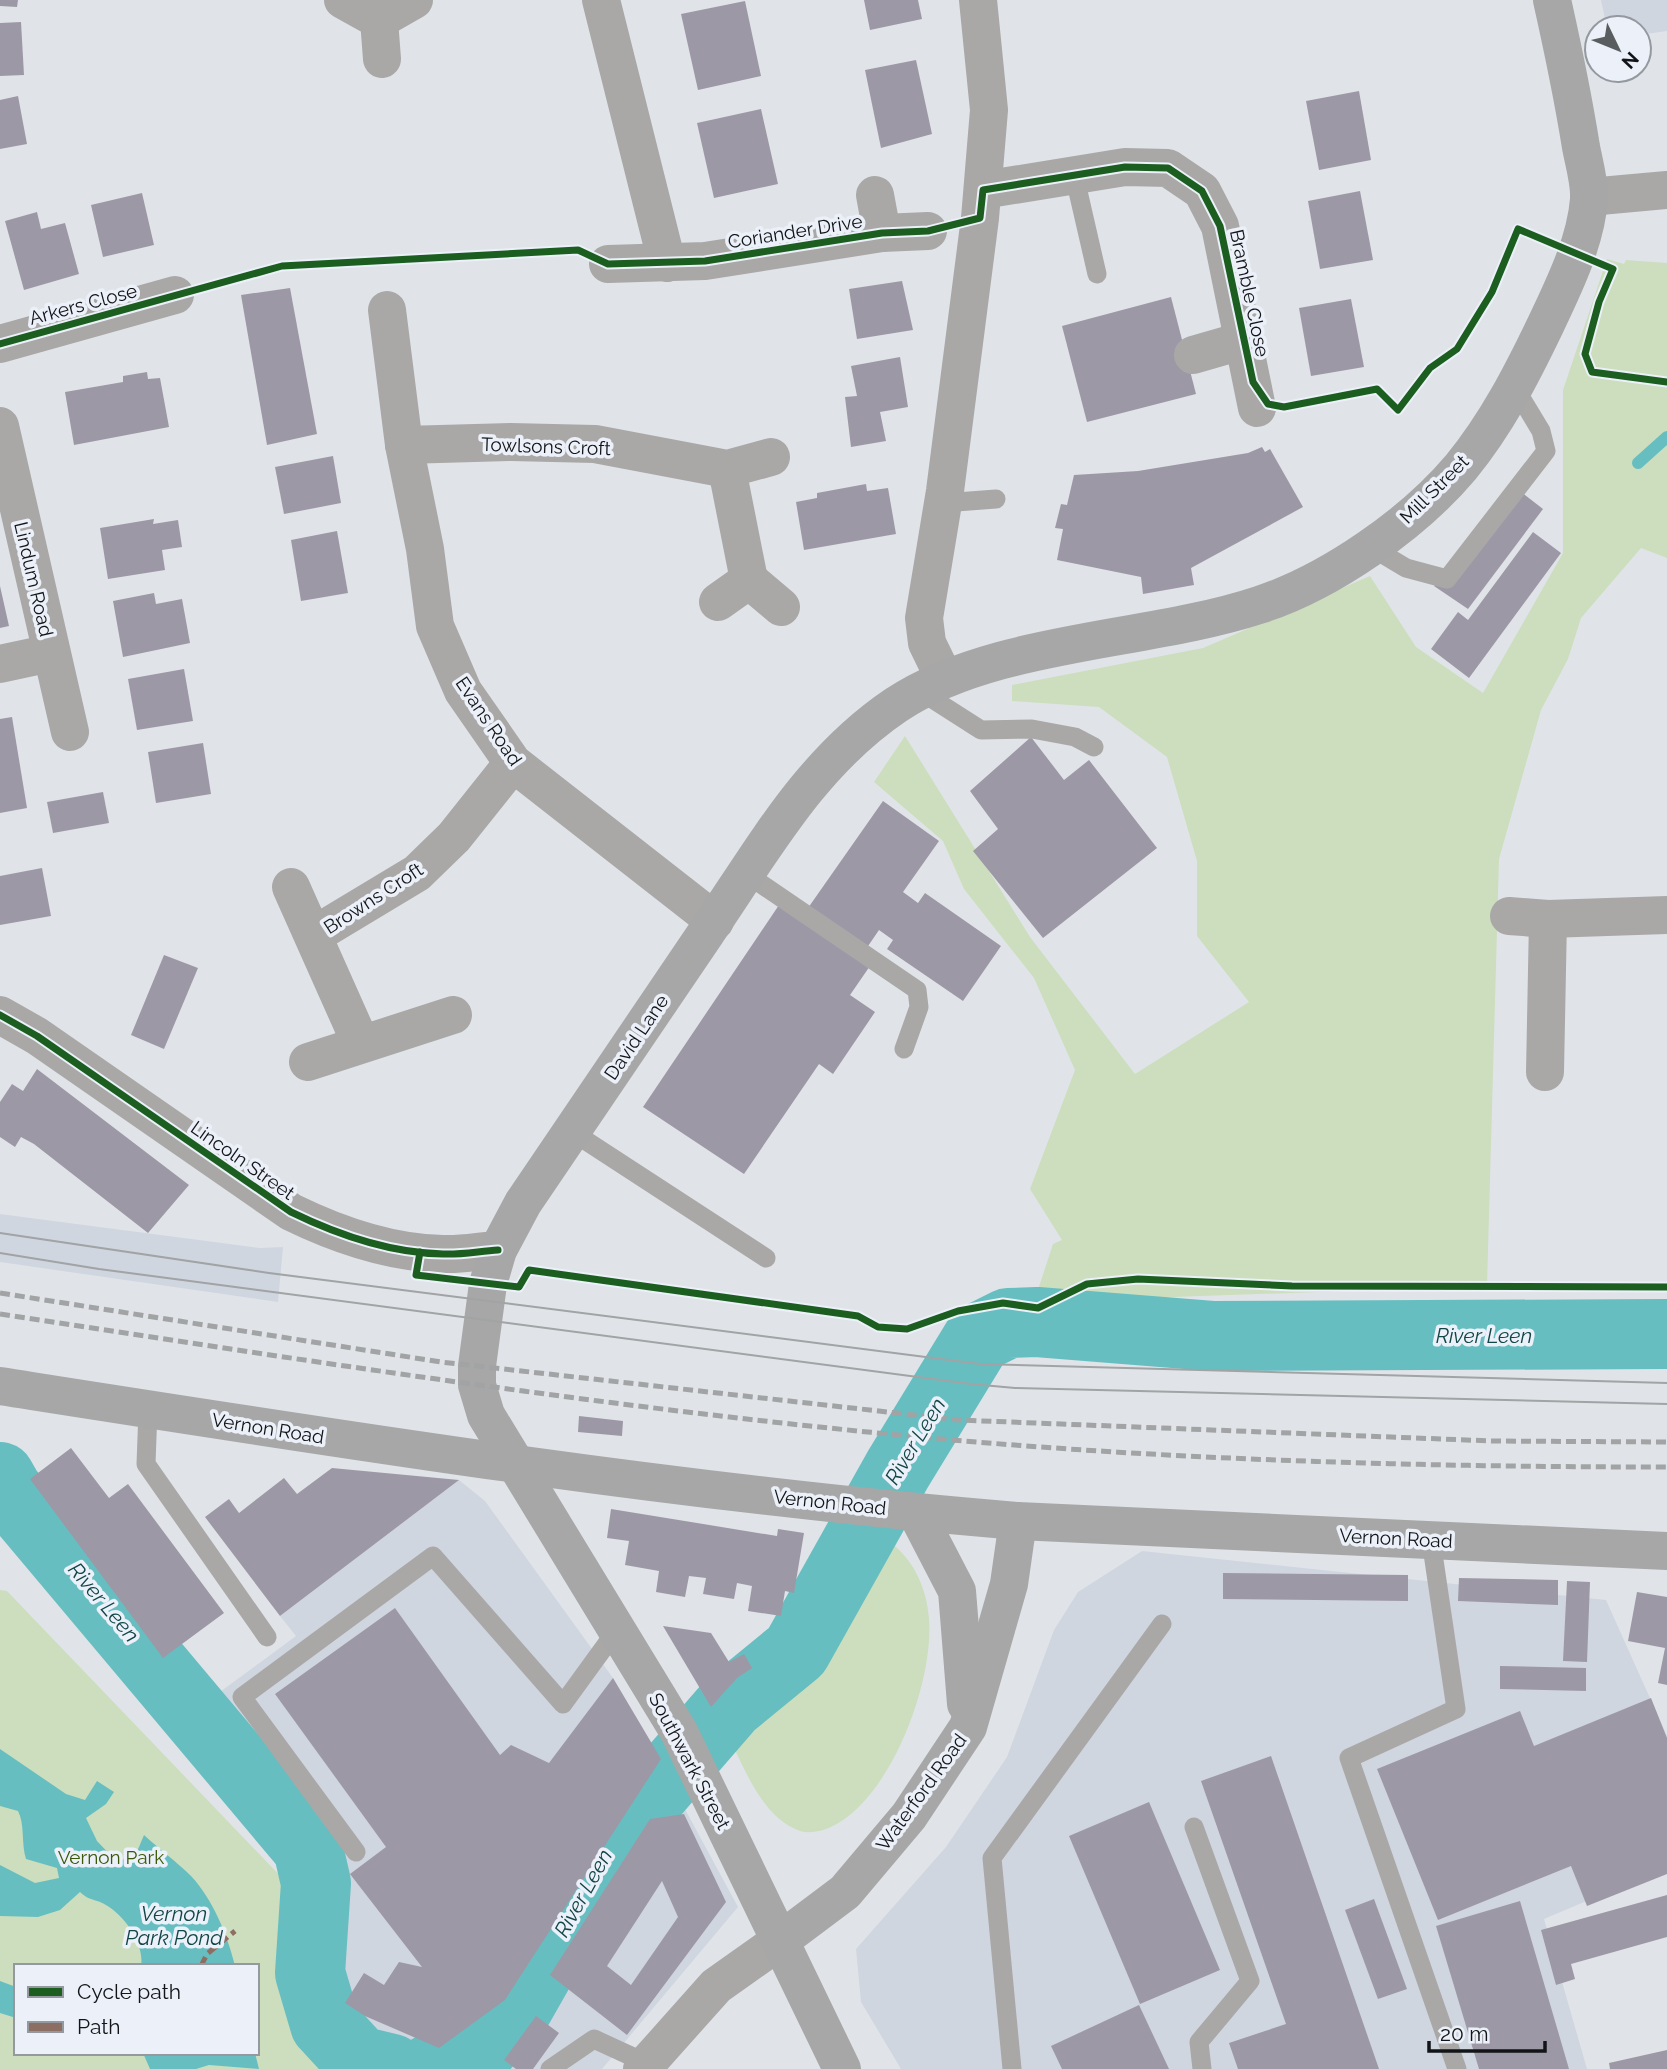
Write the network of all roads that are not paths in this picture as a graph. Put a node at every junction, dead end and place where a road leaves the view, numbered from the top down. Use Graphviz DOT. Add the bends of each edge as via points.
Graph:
graph roads {
  1 [pos="343,0"];
  2 [pos="414,0"];
  3 [pos="601,0"];
  4 [pos="978,0"];
  5 [pos="1552,0"];
  6 [pos="379,20"];
  7 [pos="382,59"];
  8 [pos="1073,174"];
  9 [pos="983,190"];
  10 [pos="1667,190"];
  11 [pos="875,195"];
  12 [pos="1589,197"];
  13 [pos="928,231"];
  14 [pos="882,233"];
  15 [pos="667,263"];
  16 [pos="608,264"];
  17 [pos="1097,274"];
  18 [pos="175,295"];
  19 [pos="387,310"];
  20 [pos="1245,340"];
  21 [pos="0,344"];
  22 [pos="1193,355"];
  23 [pos="1515,388"];
  24 [pos="1257,408"];
  25 [pos="0,426"];
  26 [pos="404,445"];
  27 [pos="771,457"];
  28 [pos="727,469"];
  29 [pos="996,499"];
  30 [pos="943,503"];
  31 [pos="1371,547"];
  32 [pos="749,580"];
  33 [pos="718,602"];
  34 [pos="781,607"];
  35 [pos="51,653"];
  36 [pos="0,664"];
  37 [pos="932,685"];
  38 [pos="70,732"];
  39 [pos="1094,747"];
  40 [pos="513,763"];
  41 [pos="745,873"];
  42 [pos="291,887"];
  43 [pos="1667,915"];
  44 [pos="1509,916"];
  45 [pos="1548,919"];
  46 [pos="715,921"];
  47 [pos="314,935"];
  48 [pos="0,1015"];
  49 [pos="453,1015"];
  50 [pos="361,1044"];
  51 [pos="904,1049"];
  52 [pos="308,1062"];
  53 [pos="1545,1072"];
  54 [pos="572,1131"];
  55 [pos="498,1250"];
  56 [pos="766,1258"];
  57 [pos="0,1386"];
  58 [pos="148,1410"];
  59 [pos="515,1465"];
  60 [pos="916,1512"];
  61 [pos="1018,1521"];
  62 [pos="1431,1540"];
  63 [pos="1667,1551"];
  64 [pos="1162,1624"];
  65 [pos="616,1631"];
  66 [pos="267,1637"];
  67 [pos="968,1727"];
  68 [pos="1194,1826"];
  69 [pos="356,1852"];
  70 [pos="781,1940"];
  71 [pos="644,2066"];
  72 [pos="550,2069"];
  73 [pos="842,2069"];
  74 [pos="1012,2069"];
  75 [pos="1202,2069"];
  76 [pos="1457,2069"];
  1 -- 6 [label="street"];
  2 -- 6 [label="street"];
  3 -- 15 [label="street"];
  4 -- 9 [label="street" via="989,110"];
  5 -- 12 [label="main road, Mill Street" via="1572,86"];
  6 -- 7 [label="street"];
  8 -- 9 [label="street, Bramble Close"];
  8 -- 17 [label="lane"];
  8 -- 20 [label="street, Bramble Close" via="1125,167 1168,168 1202,191 1220,226"];
  9 -- 30 [label="street"];
  10 -- 12 [label="street"];
  11 -- 14 [label="street, Coriander Drive"];
  12 -- 23 [label="main road, Mill Street" via="1572,262"];
  13 -- 14 [label="street, Coriander Drive"];
  14 -- 15 [label="street, Coriander Drive"];
  15 -- 16 [label="street, Coriander Drive"];
  18 -- 21 [label="street, Arkers Close"];
  19 -- 26 [label="street, Evans Road"];
  20 -- 22 [label="street, Bramble Close"];
  20 -- 24 [label="street, Bramble Close"];
  23 -- 31 [label="main road, Mill Street" via="1459,469"];
  23 -- 31 [label="lane" via="1541,431 1546,451 1447,579 1406,568"];
  25 -- 35 [label="street, Lindum Road"];
  26 -- 28 [label="street, Towlsons Croft" via="595,444"];
  26 -- 40 [label="street, Evans Road" via="435,626 463,691"];
  27 -- 28 [label="street, Towlsons Croft"];
  28 -- 32 [label="street"];
  29 -- 30 [label="lane"];
  30 -- 37 [label="street" via="924,618"];
  31 -- 37 [label="main road, Mill Street" via="1320,578 1261,605 1048,650"];
  32 -- 33 [label="street"];
  32 -- 34 [label="street"];
  35 -- 36 [label="street"];
  35 -- 38 [label="street, Lindum Road"];
  37 -- 39 [label="lane" via="981,730 1032,729 1075,737"];
  37 -- 41 [label="main road, David Lane" via="853,737 827,763 779,820"];
  40 -- 46 [label="street, Evans Road"];
  40 -- 47 [label="street, Browns Croft" via="454,837 417,873"];
  41 -- 46 [label="main road, David Lane"];
  41 -- 51 [label="lane" via="917,990 919,1007"];
  42 -- 47 [label="street, Browns Croft"];
  43 -- 45 [label="street"];
  44 -- 45 [label="street"];
  45 -- 53 [label="street"];
  46 -- 54 [label="main road, David Lane"];
  47 -- 50 [label="street, Browns Croft"];
  48 -- 55 [label="street, Lincoln Street" via="291,1212 329,1231 420,1252"];
  49 -- 50 [label="street"];
  50 -- 52 [label="street"];
  54 -- 55 [label="main road, David Lane" via="523,1203"];
  54 -- 56 [label="lane"];
  55 -- 59 [label="main road, David Lane" via="486,1299 477,1385 486,1415"];
  57 -- 58 [label="main road, Vernon Road"];
  58 -- 59 [label="main road, Vernon Road"];
  58 -- 66 [label="lane" via="146,1464"];
  59 -- 60 [label="main road, Vernon Road"];
  59 -- 65 [label="main road, Southwark Street"];
  60 -- 61 [label="main road, Vernon Road"];
  60 -- 67 [label="main road, Waterford Road" via="957,1591"];
  61 -- 62 [label="main road, Vernon Road"];
  61 -- 67 [label="main road, Waterford Road" via="1009,1584"];
  62 -- 63 [label="main road, Vernon Road"];
  62 -- 76 [label="lane" via="1456,1709 1349,1758"];
  64 -- 74 [label="lane" via="992,1858"];
  65 -- 69 [label="lane" via="563,1704 433,1556 242,1697"];
  65 -- 70 [label="main road, Southwark Street" via="679,1732"];
  67 -- 70 [label="main road, Waterford Road" via="909,1816 845,1892"];
  68 -- 75 [label="lane" via="1250,1980 1199,2042"];
  70 -- 71 [label="street" via="716,1986"];
  70 -- 73 [label="main road, Southwark Street"];
  71 -- 72 [label="lane" via="594,2039"];
}
